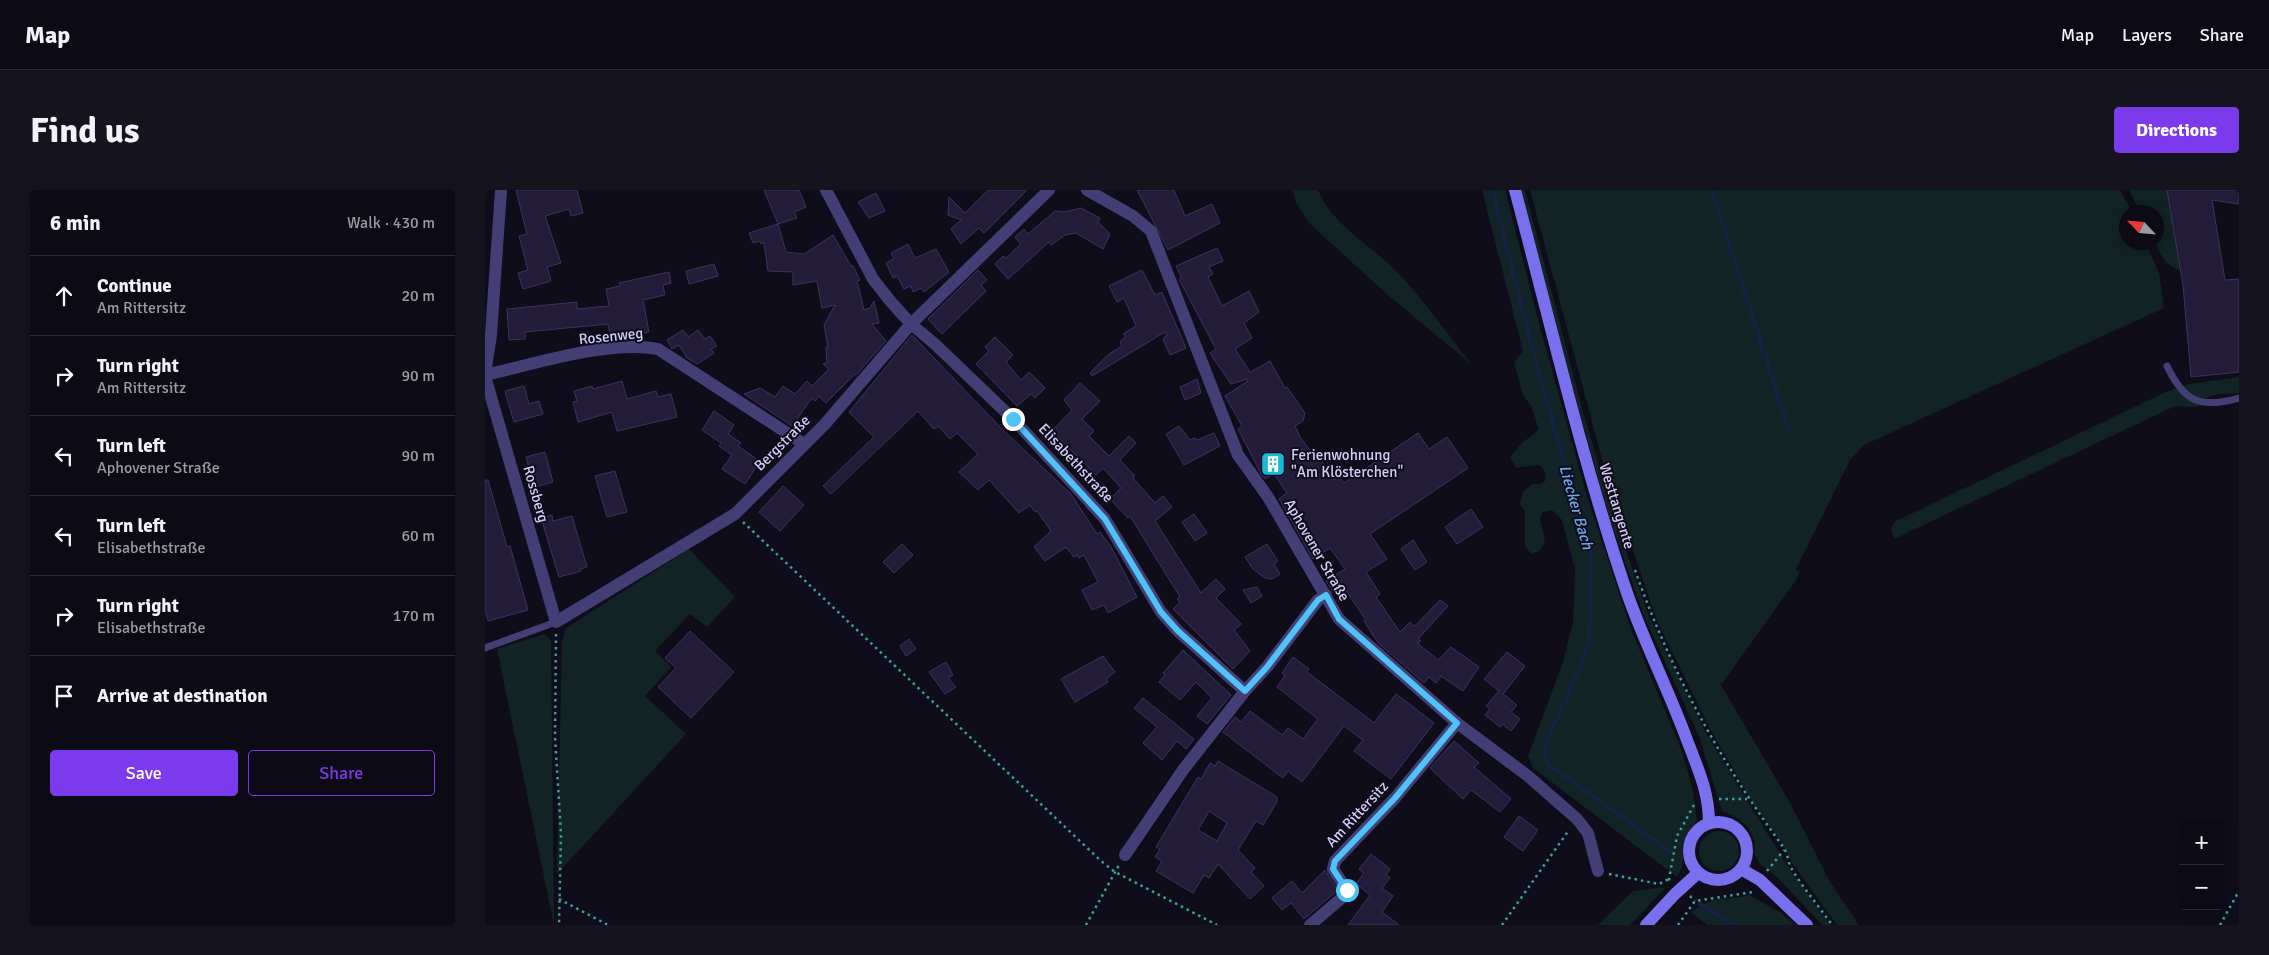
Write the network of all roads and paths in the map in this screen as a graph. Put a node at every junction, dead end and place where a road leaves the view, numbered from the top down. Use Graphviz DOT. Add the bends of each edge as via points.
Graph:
graph roads {
  1 [pos="501,190"];
  2 [pos="826,190"];
  3 [pos="1049,190"];
  4 [pos="1087,190"];
  5 [pos="1515,190"];
  6 [pos="911,324"];
  7 [pos="2167,366"];
  8 [pos="485,375"];
  9 [pos="2239,398"];
  10 [pos="804,444"];
  11 [pos="735,514"];
  12 [pos="1632,561"];
  13 [pos="1326,595"];
  14 [pos="556,622"];
  15 [pos="485,648"];
  16 [pos="1245,691"];
  17 [pos="1457,723"];
  18 [pos="1747,798"];
  19 [pos="1709,801"];
  20 [pos="1577,819"];
  21 [pos="1709,823"];
  22 [pos="1785,849"];
  23 [pos="1125,855"];
  24 [pos="1741,869"];
  25 [pos="1598,871"];
  26 [pos="1115,872"];
  27 [pos="1698,873"];
  28 [pos="1669,879"];
  29 [pos="1760,880"];
  30 [pos="1682,888"];
  31 [pos="2239,891"];
  32 [pos="559,899"];
  33 [pos="1695,901"];
  34 [pos="559,925"];
  35 [pos="608,925"];
  36 [pos="1086,925"];
  37 [pos="1217,925"];
  38 [pos="1309,925"];
  39 [pos="1502,925"];
  40 [pos="1646,925"];
  41 [pos="1678,925"];
  42 [pos="1807,925"];
  43 [pos="1833,925"];
  44 [pos="2220,925"];
  1 -- 8 [label="street, Rossberg" via="491,336"];
  2 -- 6 [label="street, Elisabethstraße" via="873,279"];
  3 -- 6 [label="street, Bergstraße"];
  4 -- 13 [label="street, Aphovener Straße" via="1133,216 1151,231 1237,455 1268,497"];
  5 -- 19 [label="main road, Westtangente" via="1601,517"];
  6 -- 10 [label="street, Bergstraße"];
  6 -- 16 [label="street, Elisabethstraße" via="1013,419 1095,508 1105,519 1156,605 1178,631"];
  7 -- 9 [label="lane" via="2176,386 2185,396 2196,401"];
  8 -- 10 [label="street, Rosenweg" via="596,351 635,346 658,349"];
  8 -- 14 [label="street, Rossberg"];
  10 -- 11 [label="street, Bergstraße"];
  11 -- 14 [label="street, Bergstraße"];
  11 -- 26 [label="path"];
  12 -- 18 [label="path" via="1651,616 1699,714"];
  13 -- 16 [label="street" via="1318,600"];
  13 -- 17 [label="street, Aphovener Straße" via="1339,619"];
  14 -- 15 [label="lane, Bergstraße"];
  14 -- 32 [label="path" via="555,737 561,834"];
  16 -- 23 [label="street" via="1183,770"];
  17 -- 20 [label="street, Aphovener Straße" via="1528,776"];
  17 -- 38 [label="street, Am Rittersitz" via="1395,798 1335,861 1333,869 1347,890"];
  18 -- 19 [label="path"];
  18 -- 22 [label="path"];
  19 -- 21 [label="main road, Westtangente"];
  19 -- 28 [label="path" via="1693,806 1677,836"];
  20 -- 25 [label="street, Aphovener Straße" via="1588,833"];
  20 -- 39 [label="path"];
  21 -- 24 [label="main road" via="1733,826 1744,838 1747,854"];
  21 -- 27 [label="main road" via="1701,827 1690,841 1689,858"];
  22 -- 29 [label="path"];
  22 -- 43 [label="path" via="1790,866"];
  23 -- 26 [label="path"];
  24 -- 27 [label="main road" via="1725,880 1707,878"];
  24 -- 29 [label="main road"];
  25 -- 28 [label="path" via="1659,884"];
  26 -- 36 [label="path"];
  26 -- 37 [label="path"];
  27 -- 30 [label="main road"];
  28 -- 30 [label="path"];
  29 -- 33 [label="path" via="1754,892"];
  29 -- 42 [label="main road"];
  30 -- 33 [label="path"];
  30 -- 40 [label="main road"];
  31 -- 44 [label="path"];
  32 -- 34 [label="path"];
  32 -- 35 [label="path"];
  33 -- 41 [label="path"];
}
